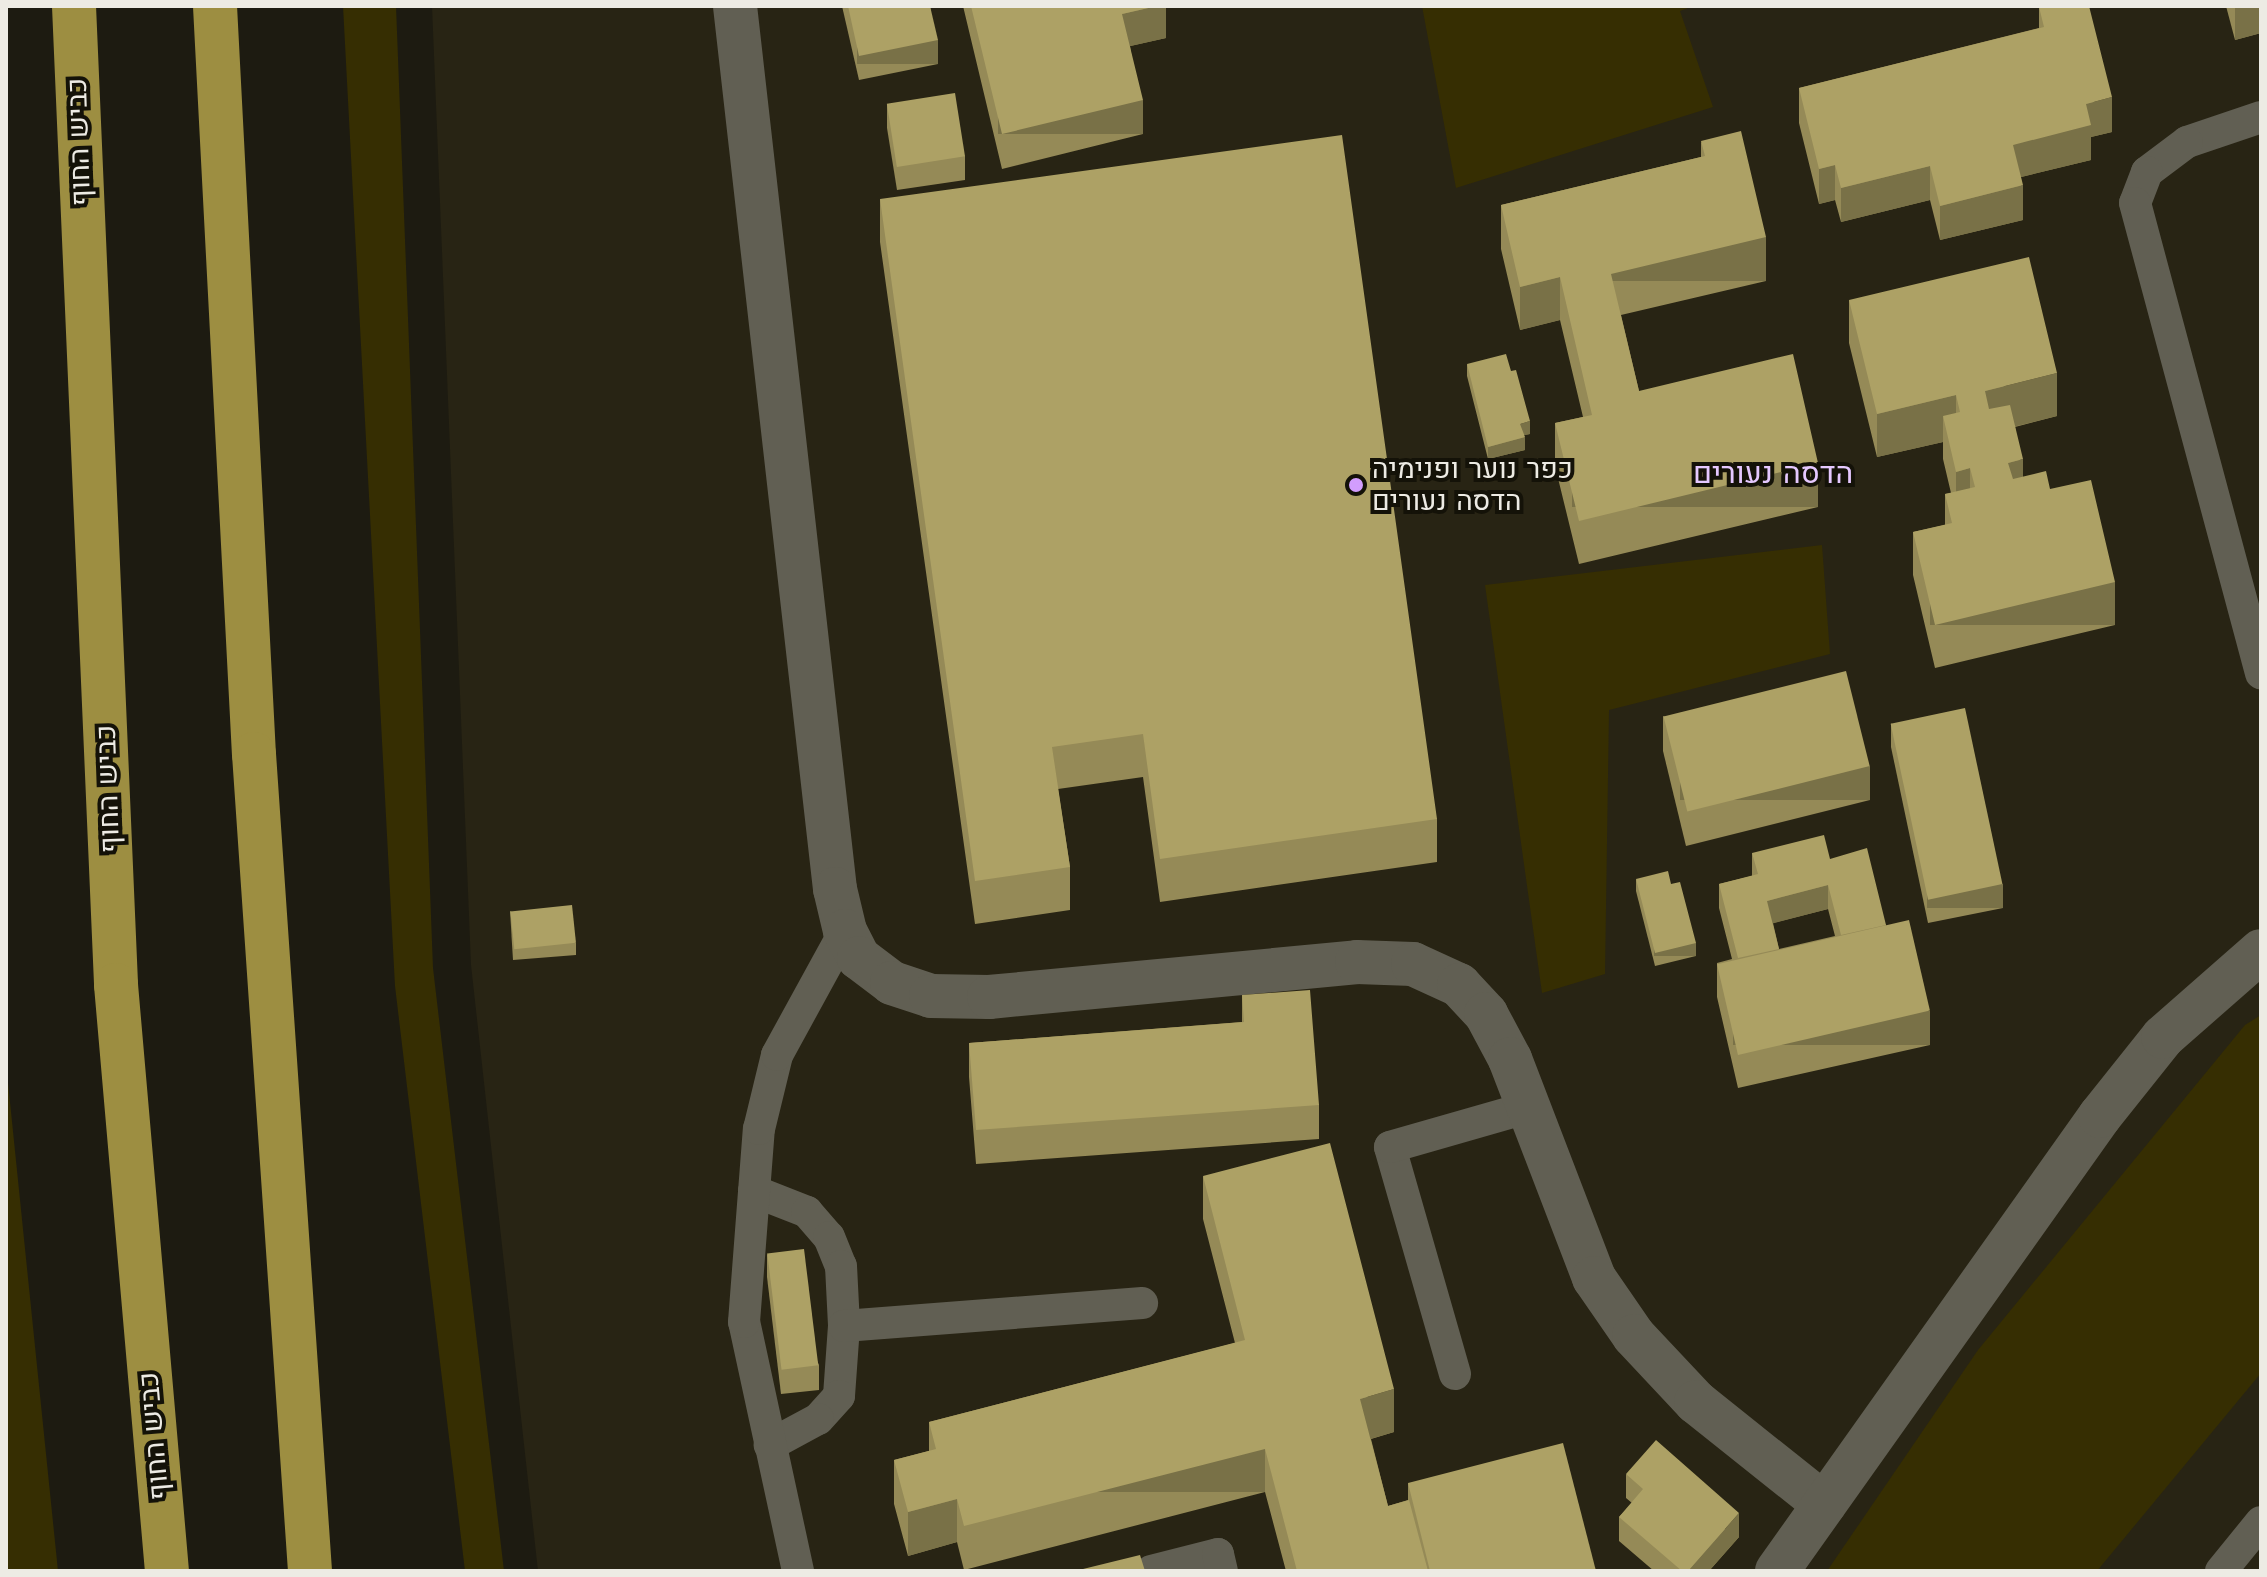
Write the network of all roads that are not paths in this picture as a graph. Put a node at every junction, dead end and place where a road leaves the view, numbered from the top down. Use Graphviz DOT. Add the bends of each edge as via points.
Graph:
graph roads {
  1 [pos="74,6"];
  2 [pos="215,6"];
  3 [pos="735,6"];
  4 [pos="2261,117"];
  5 [pos="2261,673"];
  6 [pos="845,931"];
  7 [pos="2261,951"];
  8 [pos="1526,1108"];
  9 [pos="754,1191"];
  10 [pos="1142,1303"];
  11 [pos="844,1326"];
  12 [pos="1455,1374"];
  13 [pos="770,1445"];
  14 [pos="1824,1504"];
  15 [pos="2261,1522"];
  16 [pos="167,1571"];
  17 [pos="310,1571"];
  18 [pos="798,1571"];
  19 [pos="1151,1571"];
  20 [pos="1222,1571"];
  21 [pos="1777,1571"];
  22 [pos="2221,1571"];
  1 -- 16 [label="highway, כביש החוף" via="116,985"];
  2 -- 17 [label="highway" via="254,754"];
  3 -- 6 [label="street" via="835,889"];
  4 -- 5 [label="lane" via="2187,142 2147,172 2135,203"];
  6 -- 8 [label="street" via="859,958 892,983 931,996 989,997 1357,962 1413,964 1459,985 1486,1014 1510,1059"];
  6 -- 9 [label="lane" via="777,1055 759,1129"];
  7 -- 14 [label="street" via="2163,1037 2109,1104"];
  8 -- 12 [label="lane" via="1390,1147"];
  8 -- 14 [label="street" via="1594,1278 1634,1336 1696,1402"];
  9 -- 11 [label="lane" via="807,1212 829,1237 841,1266"];
  9 -- 13 [label="lane" via="744,1322"];
  10 -- 11 [label="lane"];
  11 -- 13 [label="lane" via="839,1396 818,1419"];
  13 -- 18 [label="lane"];
  14 -- 21 [label="street"];
  15 -- 22 [label="lane"];
  19 -- 20 [label="lane" via="1218,1554"];
}
